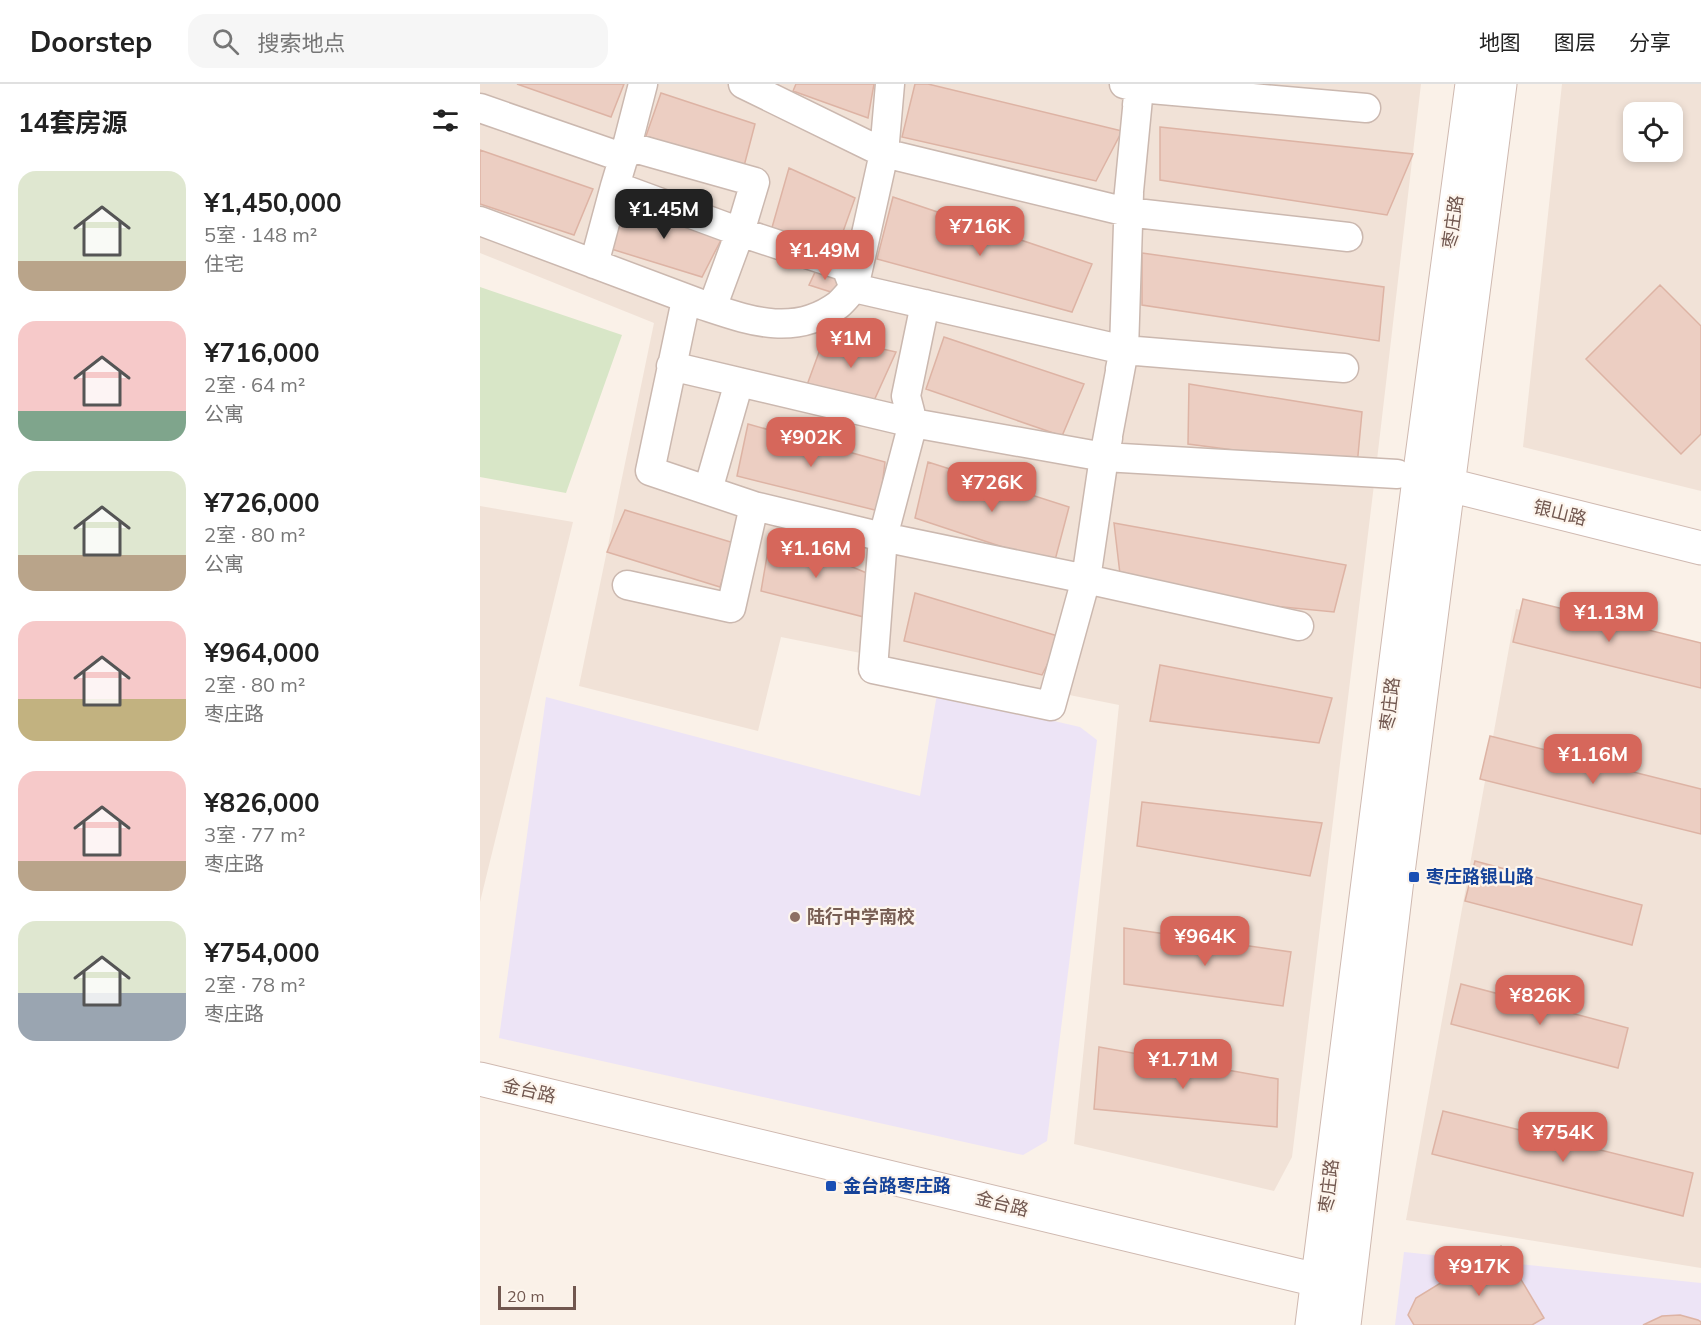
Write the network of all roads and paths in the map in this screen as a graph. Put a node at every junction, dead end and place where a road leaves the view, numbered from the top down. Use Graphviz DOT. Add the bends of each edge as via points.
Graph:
graph roads {
  1 [pos="643,84"];
  2 [pos="743,84"];
  3 [pos="890,84"];
  4 [pos="1472,84"];
  5 [pos="1500,84"];
  6 [pos="1134,85"];
  7 [pos="777,92"];
  8 [pos="480,108"];
  9 [pos="1366,108"];
  10 [pos="626,152"];
  11 [pos="884,153"];
  12 [pos="615,186"];
  13 [pos="1127,212"];
  14 [pos="480,221"];
  15 [pos="740,232"];
  16 [pos="1348,237"];
  17 [pos="594,264"];
  18 [pos="854,288"];
  19 [pos="925,304"];
  20 [pos="712,308"];
  21 [pos="1124,350"];
  22 [pos="671,366"];
  23 [pos="1344,368"];
  24 [pos="739,382"];
  25 [pos="913,423"];
  26 [pos="1104,457"];
  27 [pos="1421,479"];
  28 [pos="708,490"];
  29 [pos="754,506"];
  30 [pos="883,537"];
  31 [pos="1701,548"];
  32 [pos="1086,579"];
  33 [pos="627,585"];
  34 [pos="1299,626"];
  35 [pos="480,1079"];
  36 [pos="1333,1283"];
  37 [pos="1312,1325"];
  38 [pos="1344,1325"];
  1 -- 10 [label="street"];
  2 -- 7 [label="street"];
  3 -- 11 [label="street"];
  4 -- 27 [label="street, 枣庄路"];
  5 -- 27 [label="street, 枣庄路"];
  6 -- 9 [label="street"];
  6 -- 13 [label="street"];
  7 -- 11 [label="street"];
  8 -- 10 [label="street"];
  10 -- 12 [label="street"];
  10 -- 15 [label="street" via="755,182"];
  11 -- 13 [label="street"];
  11 -- 18 [label="street"];
  12 -- 15 [label="street"];
  12 -- 17 [label="street"];
  13 -- 16 [label="street"];
  13 -- 21 [label="street"];
  14 -- 17 [label="street"];
  15 -- 18 [label="street" via="846,267"];
  15 -- 20 [label="street"];
  17 -- 20 [label="street"];
  18 -- 19 [label="street"];
  18 -- 20 [label="street" via="838,305 795,324 764,324"];
  19 -- 21 [label="street"];
  19 -- 25 [label="street" via="906,396"];
  20 -- 22 [label="street" via="686,300"];
  21 -- 23 [label="street"];
  21 -- 26 [label="street"];
  22 -- 24 [label="street"];
  22 -- 28 [label="street" via="650,471"];
  24 -- 25 [label="street"];
  24 -- 28 [label="street"];
  25 -- 26 [label="street"];
  25 -- 30 [label="street"];
  26 -- 27 [label="street"];
  26 -- 32 [label="street"];
  27 -- 31 [label="street, 银山路"];
  27 -- 36 [label="street, 枣庄路"];
  28 -- 29 [label="street"];
  29 -- 30 [label="street"];
  29 -- 33 [label="street" via="731,608"];
  30 -- 32 [label="street"];
  30 -- 32 [label="street" via="873,669 1051,706"];
  32 -- 34 [label="street"];
  35 -- 36 [label="street, 金台路"];
  36 -- 37 [label="street, 枣庄路"];
  36 -- 38 [label="street, 枣庄路"];
}
